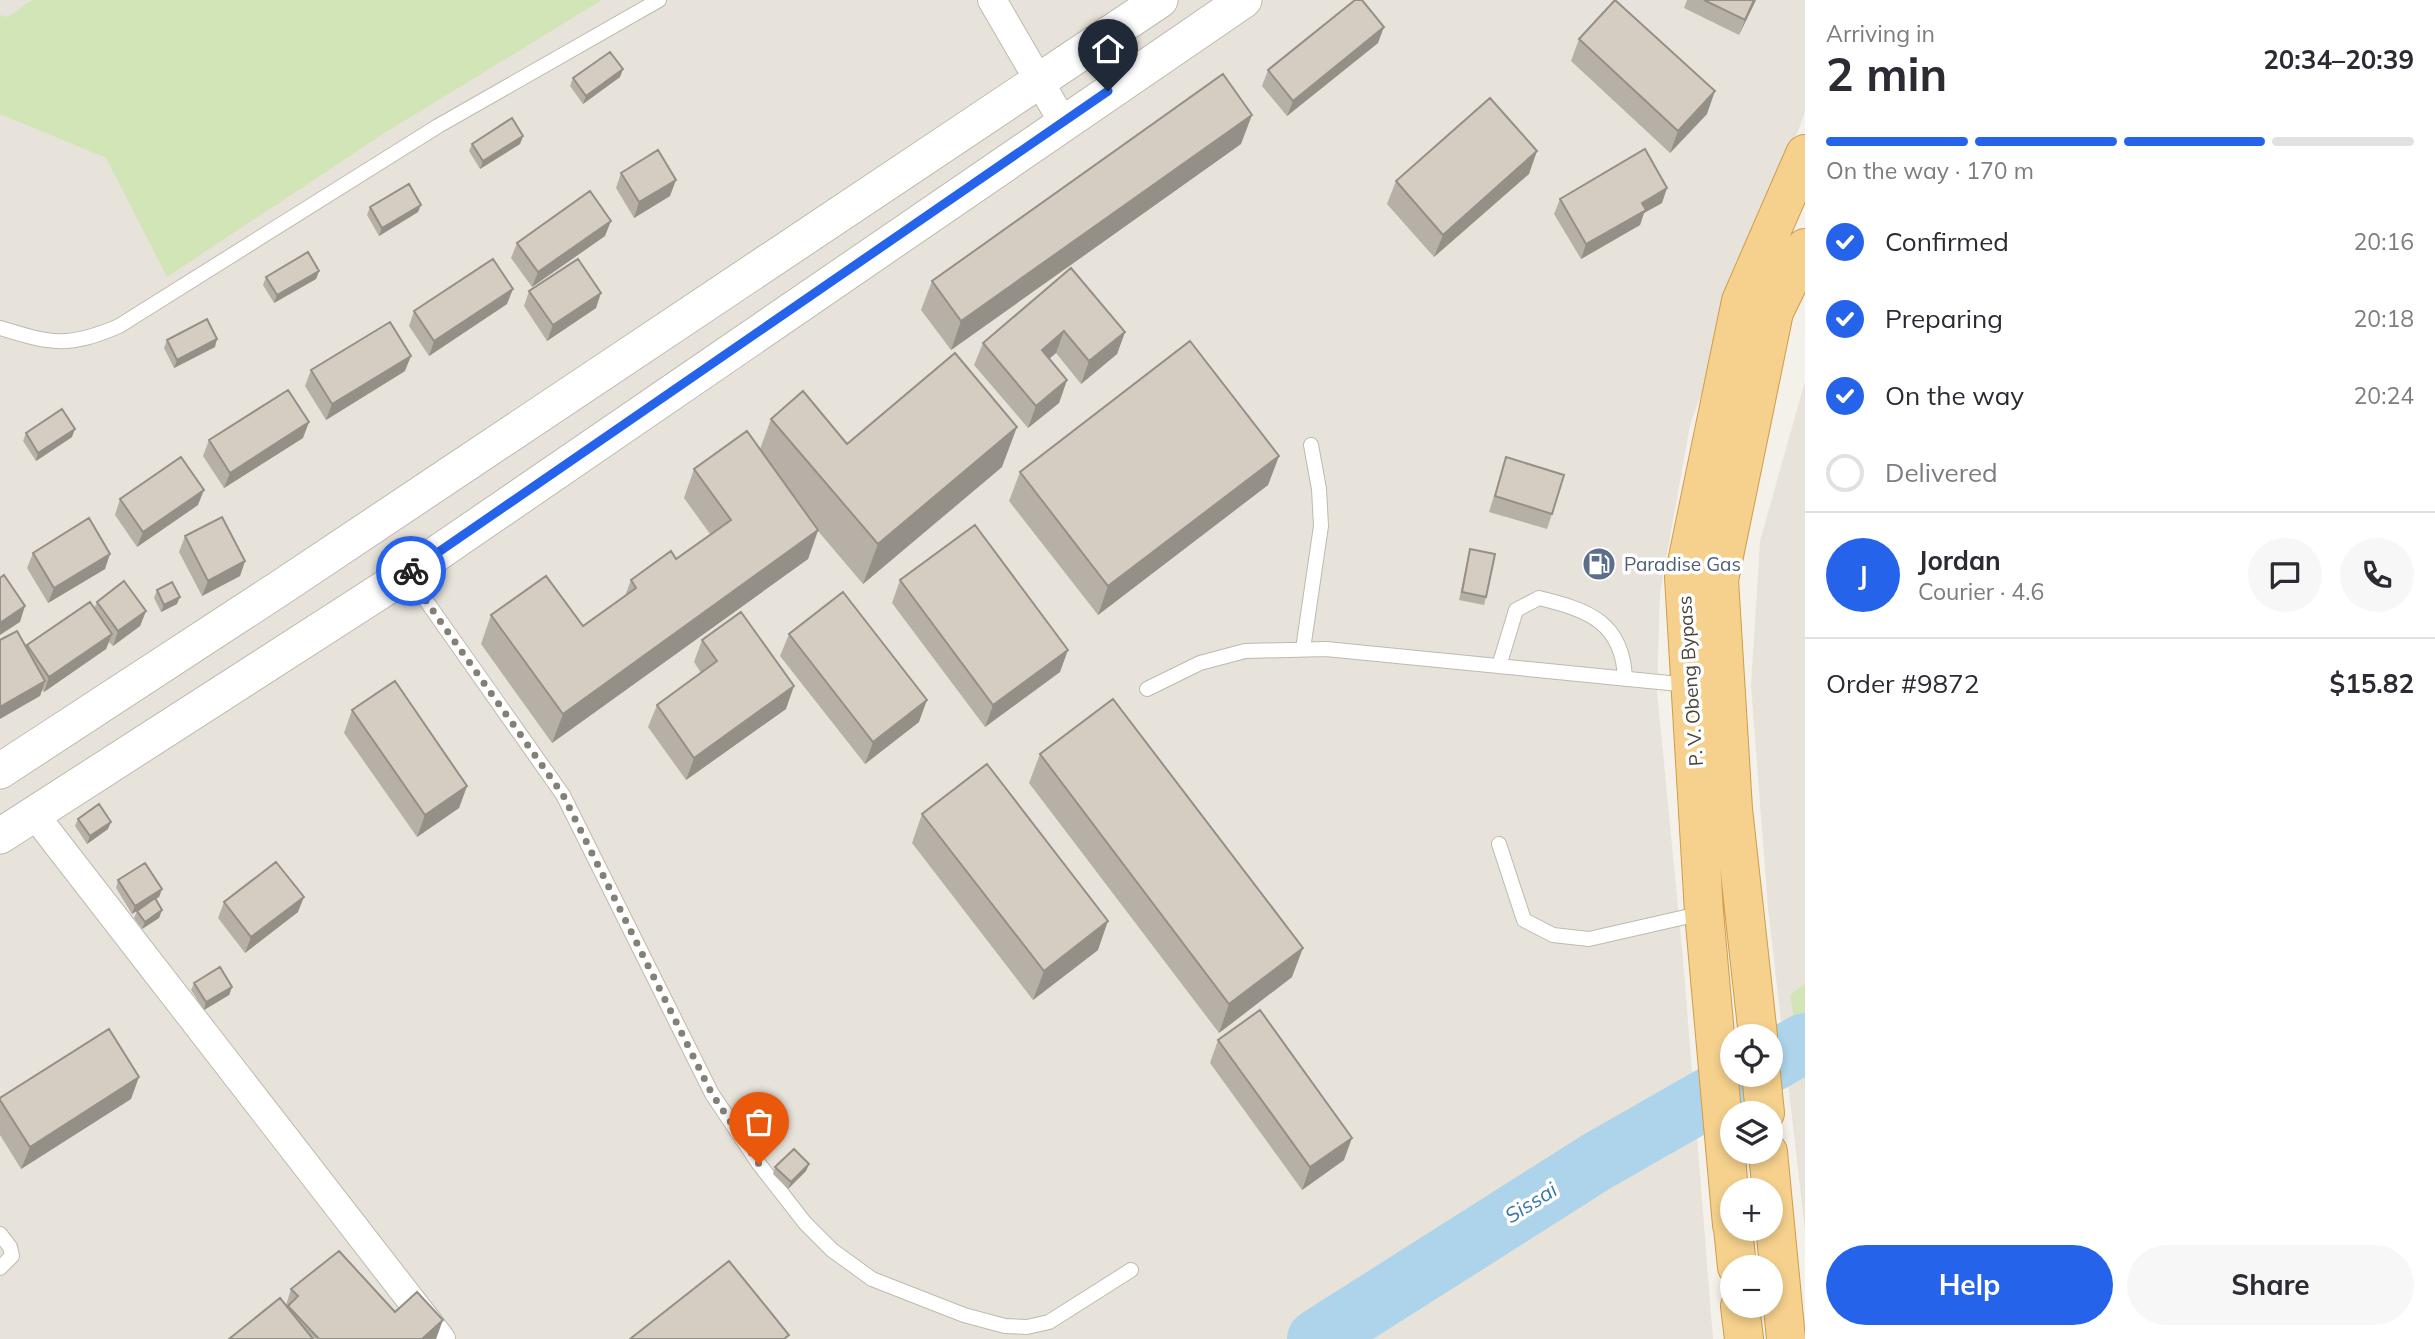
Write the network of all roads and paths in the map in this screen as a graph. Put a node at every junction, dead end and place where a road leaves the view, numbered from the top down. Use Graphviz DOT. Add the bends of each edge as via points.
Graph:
graph roads {
  1 [pos="659,0"];
  2 [pos="992,0"];
  3 [pos="1160,0"];
  4 [pos="1244,0"];
  5 [pos="1039,80"];
  6 [pos="1063,122"];
  7 [pos="1805,155"];
  8 [pos="1805,248"];
  9 [pos="0,328"];
  10 [pos="1311,444"];
  11 [pos="407,574"];
  12 [pos="1303,649"];
  13 [pos="1499,666"];
  14 [pos="1625,679"];
  15 [pos="1690,686"];
  16 [pos="1147,689"];
  17 [pos="0,771"];
  18 [pos="34,814"];
  19 [pos="0,836"];
  20 [pos="1499,844"];
  21 [pos="1704,912"];
  22 [pos="1757,1024"];
  23 [pos="1769,1164"];
  24 [pos="1728,1178"];
  25 [pos="0,1234"];
  26 [pos="0,1268"];
  27 [pos="1130,1270"];
  28 [pos="1742,1318"];
  29 [pos="1788,1322"];
  30 [pos="441,1339"];
  31 [pos="1744,1339"];
  1 -- 9 [label="lane" via="438,127 119,326 86,340 48,343"];
  2 -- 5 [label="street"];
  3 -- 5 [label="street"];
  4 -- 6 [label="street"];
  5 -- 6 [label="street"];
  5 -- 17 [label="street"];
  6 -- 11 [label="street"];
  7 -- 15 [label="highway, P. V. Obeng Bypass" via="1741,301 1684,577"];
  8 -- 22 [label="highway, P. V. Obeng Bypass" via="1774,312 1719,580 1733,809"];
  10 -- 12 [label="lane" via="1321,526"];
  11 -- 18 [label="street"];
  11 -- 27 [label="lane" via="563,795 712,1094 759,1164 832,1250 872,1279 1005,1326 1049,1322"];
  12 -- 13 [label="lane"];
  12 -- 16 [label="lane" via="1245,651 1200,663"];
  13 -- 14 [label="lane"];
  13 -- 14 [label="lane" via="1516,610 1539,598 1596,616 1612,631"];
  14 -- 15 [label="lane"];
  15 -- 21 [label="highway, P. V. Obeng Bypass"];
  18 -- 19 [label="street"];
  18 -- 30 [label="street"];
  20 -- 21 [label="lane" via="1524,920 1553,935 1589,939"];
  21 -- 24 [label="highway, P. V. Obeng Bypass"];
  23 -- 29 [label="highway"];
  25 -- 26 [label="lane" via="12,1256"];
  28 -- 31 [label="highway"];
}
